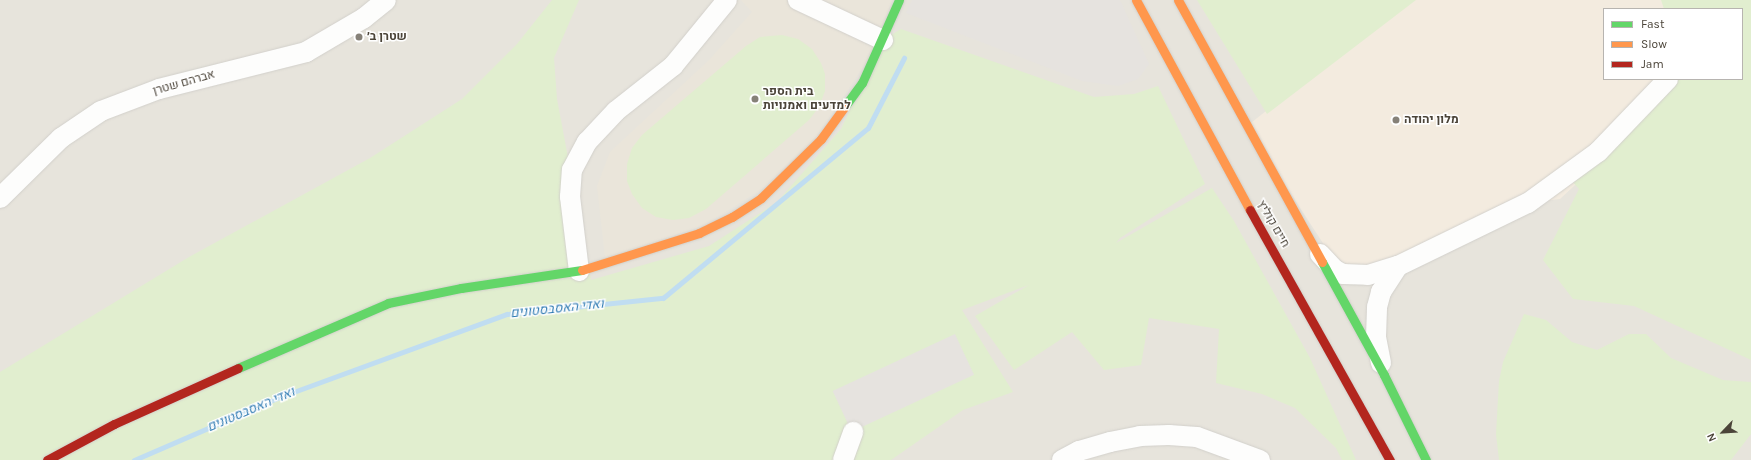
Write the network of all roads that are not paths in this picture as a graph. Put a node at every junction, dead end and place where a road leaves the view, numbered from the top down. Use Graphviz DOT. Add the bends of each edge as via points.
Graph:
graph roads {
  1 [pos="386,0"];
  2 [pos="728,0"];
  3 [pos="798,0"];
  4 [pos="899,0"];
  5 [pos="1136,0"];
  6 [pos="1178,0"];
  7 [pos="883,40"];
  8 [pos="1667,80"];
  9 [pos="0,198"];
  10 [pos="1313,245"];
  11 [pos="1398,266"];
  12 [pos="579,271"];
  13 [pos="1384,375"];
  14 [pos="852,432"];
  15 [pos="48,460"];
  16 [pos="843,460"];
  17 [pos="1062,460"];
  18 [pos="1260,460"];
  19 [pos="1390,460"];
  20 [pos="1426,460"];
  1 -- 9 [label="street, אברהם שטרן" via="364,18 306,52 159,89 102,111 61,138"];
  2 -- 12 [label="street" via="673,66 616,111 587,142 572,170 570,197"];
  3 -- 7 [label="street"];
  4 -- 7 [label="main road"];
  5 -- 19 [label="main road, חיים קוליץ" via="1192,106"];
  6 -- 10 [label="main road, חיים קוליץ"];
  7 -- 12 [label="main road" via="862,83 821,139 761,198 732,217 699,233"];
  8 -- 11 [label="street" via="1598,152 1550,189 1528,203"];
  10 -- 11 [label="street" via="1335,270 1345,274 1368,275"];
  10 -- 13 [label="main road, חיים קוליץ"];
  11 -- 13 [label="street" via="1380,292 1376,312 1376,337"];
  12 -- 15 [label="main road" via="461,288 388,303 114,424"];
  13 -- 20 [label="main road, חיים קוליץ"];
  14 -- 16 [label="street"];
  17 -- 18 [label="street" via="1079,451 1110,442 1140,436 1169,435 1197,437"];
}
